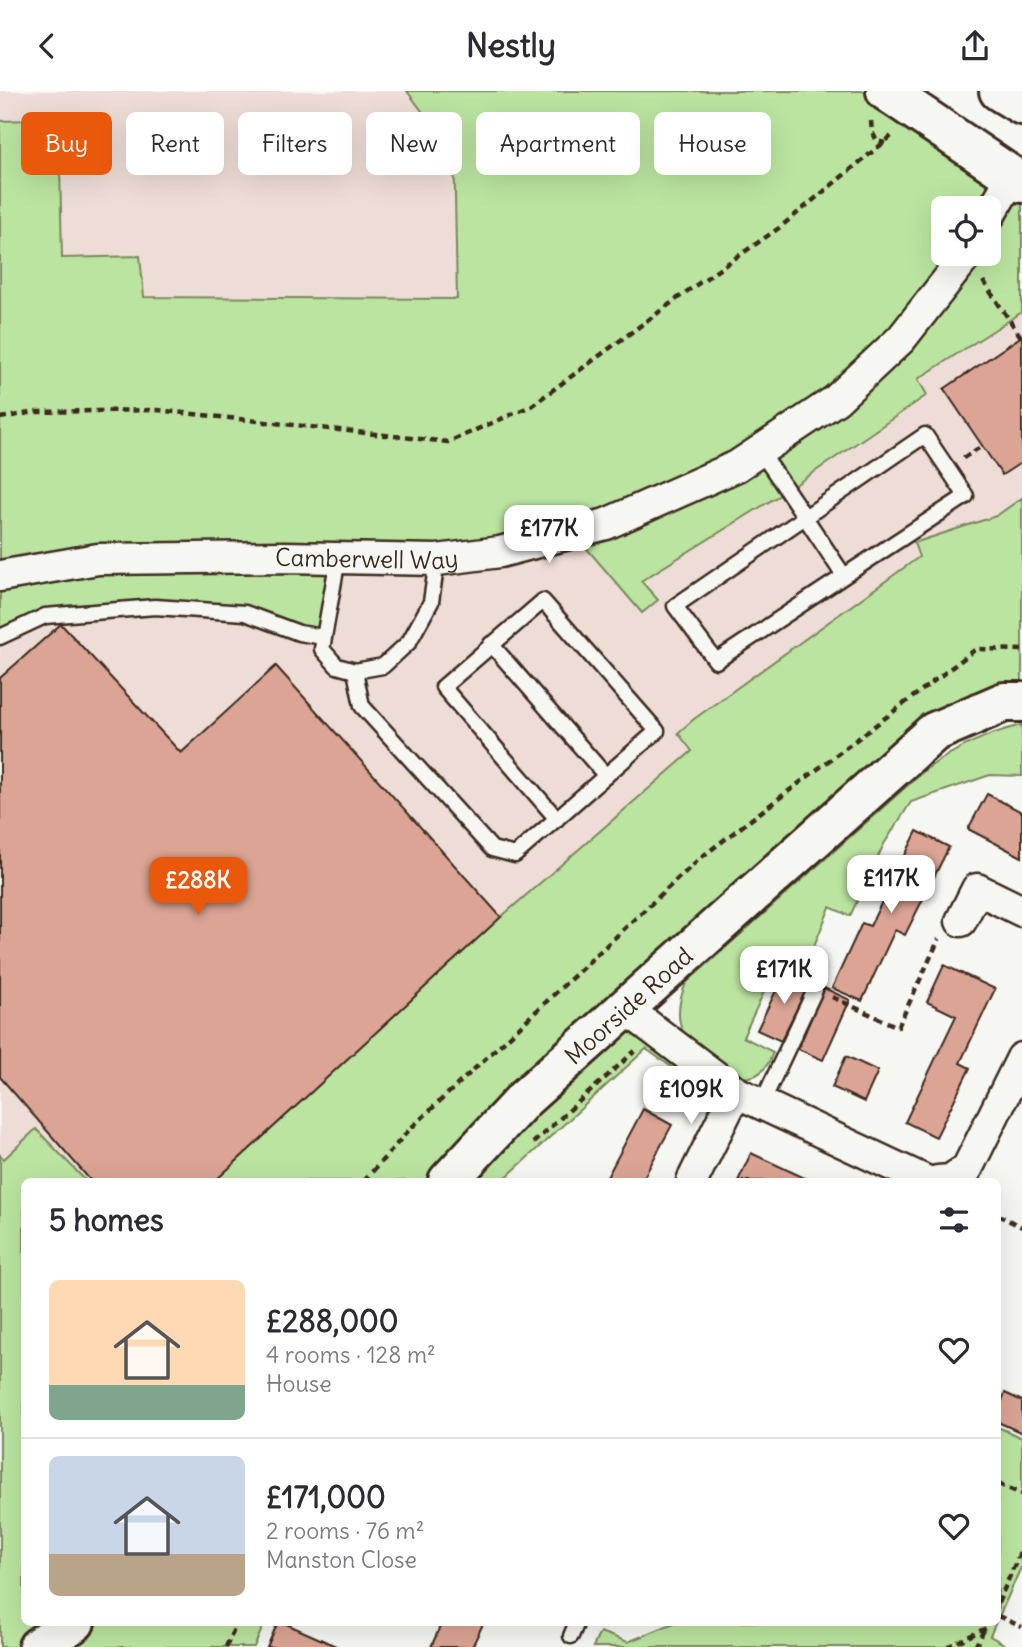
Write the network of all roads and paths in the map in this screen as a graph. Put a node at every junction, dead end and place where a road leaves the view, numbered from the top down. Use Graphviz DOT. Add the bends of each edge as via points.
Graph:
graph roads {
  1 [pos="999,91"];
  2 [pos="880,103"];
  3 [pos="1022,105"];
  4 [pos="1018,172"];
  5 [pos="1001,198"];
  6 [pos="958,266"];
  7 [pos="974,266"];
  8 [pos="1021,337"];
  9 [pos="0,418"];
  10 [pos="760,451"];
  11 [pos="805,517"];
  12 [pos="338,558"];
  13 [pos="437,560"];
  14 [pos="0,576"];
  15 [pos="844,576"];
  16 [pos="0,637"];
  17 [pos="323,637"];
  18 [pos="491,644"];
  19 [pos="1022,650"];
  20 [pos="355,671"];
  21 [pos="1022,702"];
  22 [pos="606,776"];
  23 [pos="557,819"];
  24 [pos="1022,911"];
  25 [pos="961,921"];
  26 [pos="816,990"];
  27 [pos="625,1007"];
  28 [pos="637,1049"];
  29 [pos="1022,1058"];
  30 [pos="749,1098"];
  31 [pos="529,1146"];
  32 [pos="368,1178"];
  33 [pos="451,1178"];
  34 [pos="694,1178"];
  35 [pos="920,1178"];
  36 [pos="953,1178"];
  37 [pos="1001,1216"];
  38 [pos="1022,1227"];
  39 [pos="1001,1485"];
  40 [pos="1022,1494"];
  41 [pos="1022,1548"];
  42 [pos="1001,1596"];
  43 [pos="1001,1617"];
  44 [pos="69,1626"];
  45 [pos="235,1626"];
  46 [pos="985,1626"];
  47 [pos="986,1626"];
  48 [pos="1022,1627"];
  49 [pos="38,1647"];
  50 [pos="226,1647"];
  51 [pos="947,1647"];
  52 [pos="975,1647"];
  1 -- 3 [label="street"];
  2 -- 4 [label="street"];
  2 -- 9 [label="path" via="872,132 877,141 885,143 779,228 531,406 448,442 157,410 36,412"];
  4 -- 5 [label="street"];
  6 -- 10 [label="street, Camberwell Way" via="901,339 836,400"];
  7 -- 8 [label="path"];
  10 -- 11 [label="lane"];
  10 -- 13 [label="street, Camberwell Way" via="737,466 606,524 500,552"];
  11 -- 15 [label="lane"];
  11 -- 15 [label="lane" via="925,435 966,496"];
  11 -- 15 [label="lane" via="675,606 716,661"];
  12 -- 13 [label="street, Camberwell Way"];
  12 -- 14 [label="street, Camberwell Way" via="98,559"];
  12 -- 17 [label="lane"];
  13 -- 20 [label="lane" via="431,602 409,642 383,666"];
  16 -- 17 [label="lane" via="45,615 155,607 245,613"];
  17 -- 20 [label="lane" via="322,649 337,666"];
  18 -- 22 [label="lane"];
  18 -- 22 [label="lane" via="543,601 657,731"];
  18 -- 23 [label="lane" via="443,687"];
  19 -- 32 [label="path" via="976,649 699,859 410,1129"];
  20 -- 23 [label="lane" via="362,706 492,849 514,855"];
  21 -- 27 [label="street, Moorside Road" via="1004,702 934,732"];
  22 -- 23 [label="lane"];
  24 -- 25 [label="street" via="977,889"];
  25 -- 26 [label="path" via="950,915 898,1027"];
  26 -- 30 [label="lane"];
  27 -- 30 [label="street"];
  27 -- 33 [label="street, Moorside Road" via="525,1098"];
  28 -- 31 [label="path"];
  29 -- 36 [label="street" via="967,1169"];
  30 -- 34 [label="street"];
  30 -- 35 [label="street"];
  37 -- 38 [label="path"];
  39 -- 40 [label="path"];
  41 -- 42 [label="path"];
  43 -- 48 [label="path"];
  44 -- 49 [label="street"];
  45 -- 50 [label="path"];
  46 -- 51 [label="path"];
  47 -- 52 [label="path"];
}
